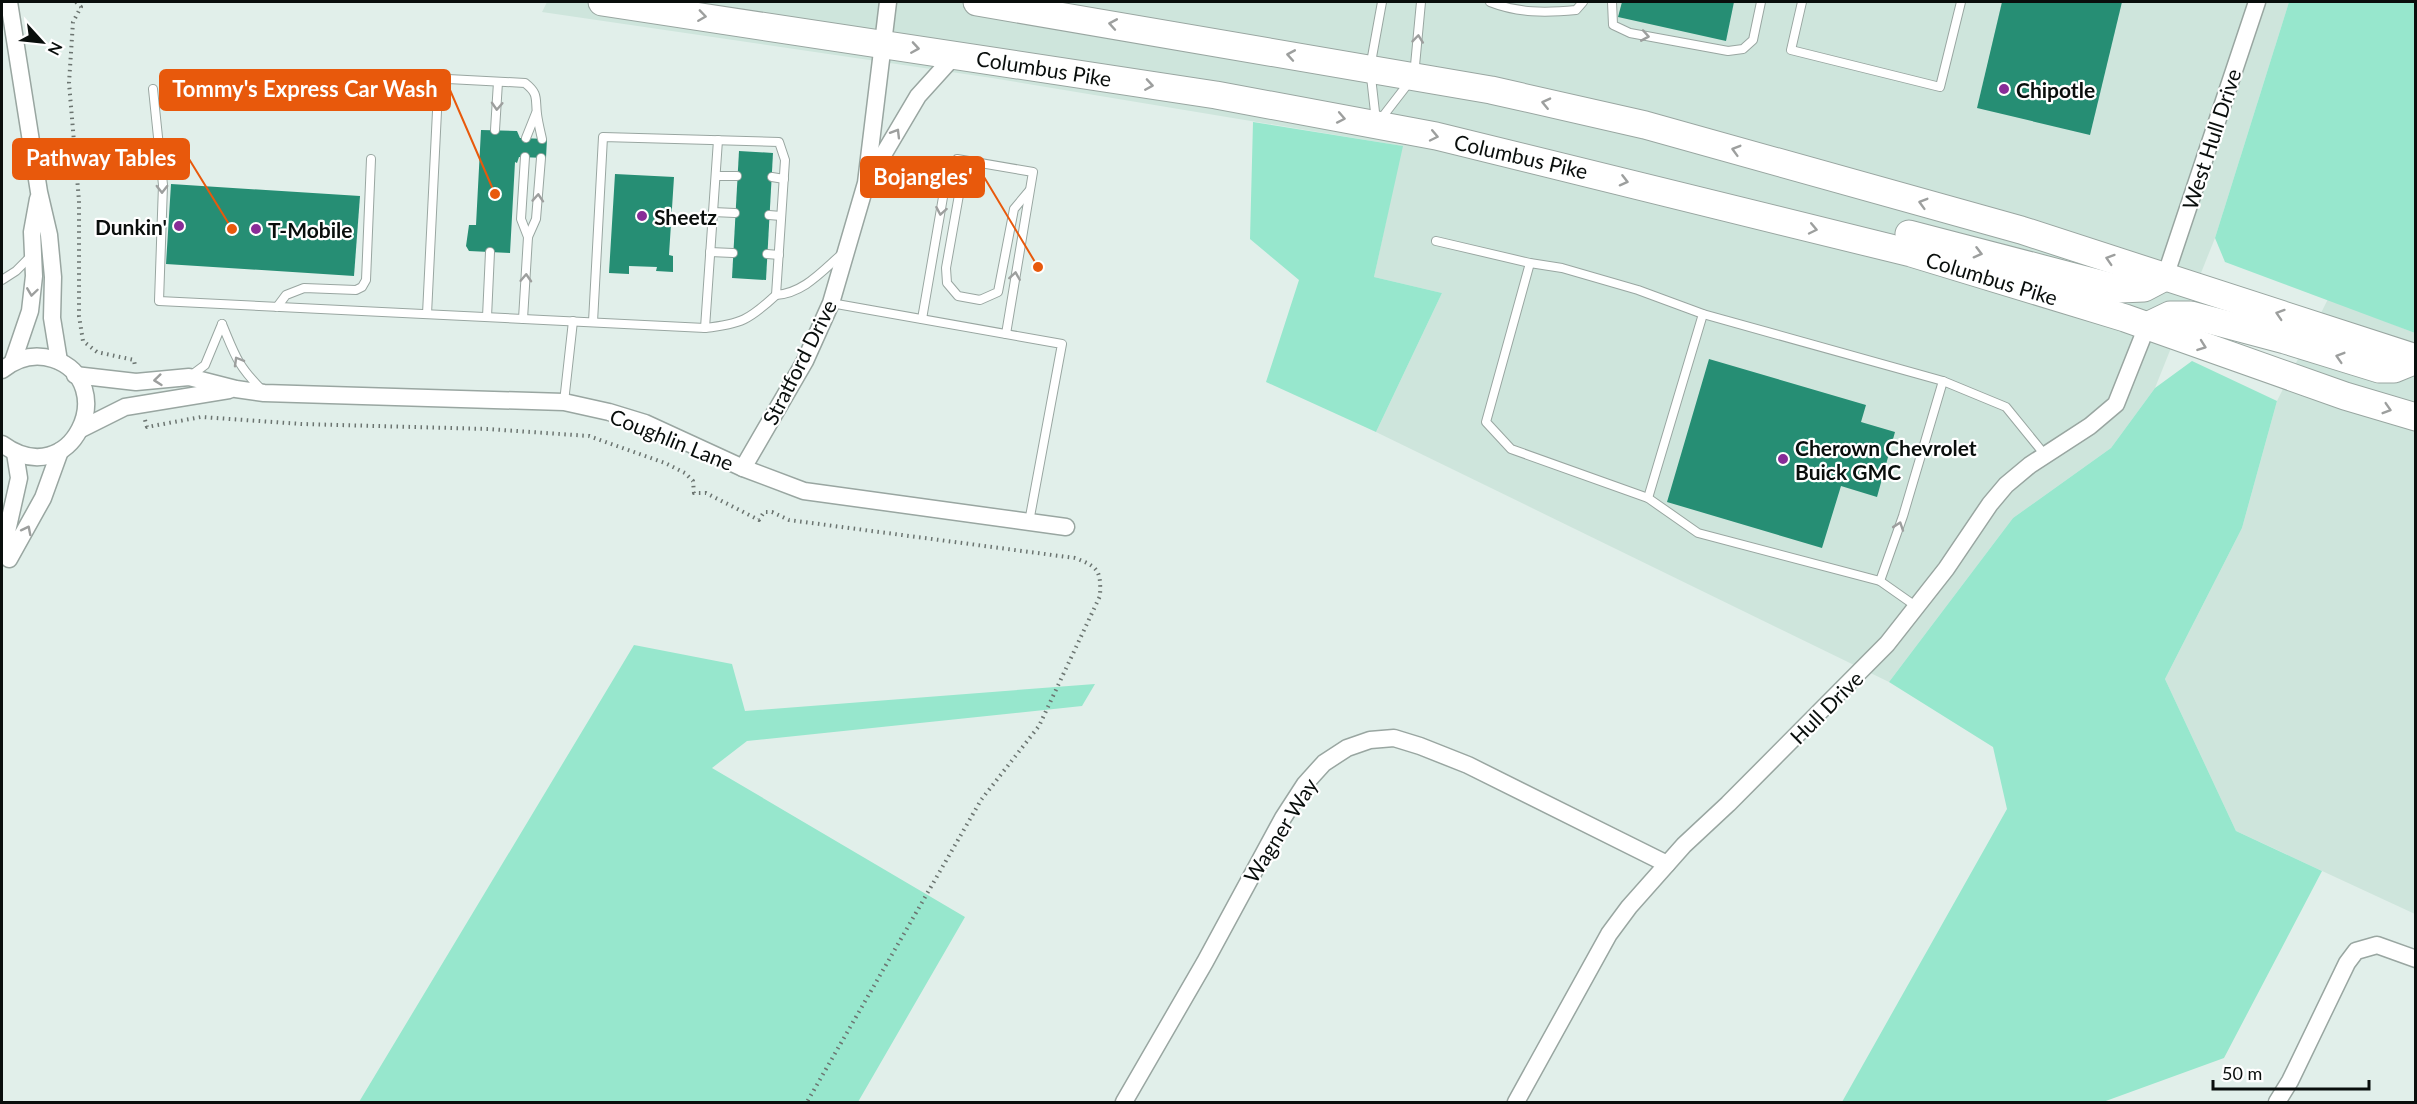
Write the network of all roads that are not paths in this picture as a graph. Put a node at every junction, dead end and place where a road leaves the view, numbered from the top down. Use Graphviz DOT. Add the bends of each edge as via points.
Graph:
graph roads {
  1 [pos="9,2"];
  2 [pos="602,2"];
  3 [pos="888,2"];
  4 [pos="977,2"];
  5 [pos="1382,2"];
  6 [pos="1421,2"];
  7 [pos="1490,2"];
  8 [pos="1582,2"];
  9 [pos="1612,2"];
  10 [pos="1761,2"];
  11 [pos="1802,2"];
  12 [pos="1961,2"];
  13 [pos="2257,2"];
  14 [pos="882,43"];
  15 [pos="956,54"];
  16 [pos="1370,68"];
  17 [pos="1414,76"];
  18 [pos="498,82"];
  19 [pos="153,89"];
  20 [pos="537,112"];
  21 [pos="1376,125"];
  22 [pos="495,130"];
  23 [pos="526,138"];
  24 [pos="542,139"];
  25 [pos="718,140"];
  26 [pos="525,157"];
  27 [pos="541,158"];
  28 [pos="371,159"];
  29 [pos="965,161"];
  30 [pos="716,176"];
  31 [pos="737,176"];
  32 [pos="771,177"];
  33 [pos="784,179"];
  34 [pos="866,183"];
  35 [pos="1029,191"];
  36 [pos="39,192"];
  37 [pos="713,213"];
  38 [pos="735,213"];
  39 [pos="769,214"];
  40 [pos="781,216"];
  41 [pos="528,237"];
  42 [pos="1862,240"];
  43 [pos="1436,241"];
  44 [pos="848,249"];
  45 [pos="490,252"];
  46 [pos="710,252"];
  47 [pos="33,253"];
  48 [pos="733,253"];
  49 [pos="767,254"];
  50 [pos="779,255"];
  51 [pos="1530,263"];
  52 [pos="2165,277"];
  53 [pos="2,280"];
  54 [pos="776,295"];
  55 [pos="831,303"];
  56 [pos="277,307"];
  57 [pos="427,314"];
  58 [pos="1703,314"];
  59 [pos="487,317"];
  60 [pos="524,319"];
  61 [pos="922,319"];
  62 [pos="573,321"];
  63 [pos="593,322"];
  64 [pos="2147,326"];
  65 [pos="705,328"];
  66 [pos="1006,334"];
  67 [pos="2415,359"];
  68 [pos="59,361"];
  69 [pos="8,365"];
  70 [pos="75,375"];
  71 [pos="189,377"];
  72 [pos="1943,381"];
  73 [pos="236,388"];
  74 [pos="264,393"];
  75 [pos="564,402"];
  76 [pos="2415,417"];
  77 [pos="81,429"];
  78 [pos="5,447"];
  79 [pos="60,452"];
  80 [pos="2045,455"];
  81 [pos="743,468"];
  82 [pos="1648,498"];
  83 [pos="1029,522"];
  84 [pos="1066,527"];
  85 [pos="1880,581"];
  86 [pos="1917,607"];
  87 [pos="1667,864"];
  88 [pos="2415,959"];
  89 [pos="1124,1102"];
  90 [pos="1516,1102"];
  91 [pos="2277,1102"];
  1 -- 36 [label="street"];
  2 -- 14 [label="highway, Columbus Pike, one-way"];
  3 -- 14 [label="street, Stratford Drive"];
  16 -- 4 [label="highway, one-way"];
  5 -- 16 [label="lane"];
  17 -- 6 [label="lane, one-way"];
  7 -- 8 [label="lane" via="1509,9 1544,13 1576,10"];
  9 -- 10 [label="lane, one-way" via="1613,25 1630,33 1728,51 1743,49 1753,40"];
  11 -- 12 [label="lane" via="1791,50 1940,87"];
  13 -- 52 [label="street, West Hull Drive"];
  14 -- 15 [label="highway, Columbus Pike, one-way"];
  14 -- 34 [label="street, Stratford Drive"];
  15 -- 21 [label="highway, Columbus Pike, one-way"];
  34 -- 15 [label="street, Stratford Drive, one-way" via="918,96"];
  16 -- 17 [label="highway"];
  16 -- 21 [label="lane"];
  17 -- 21 [label="lane"];
  52 -- 17 [label="highway, one-way" via="2021,230 1698,139 1491,90"];
  18 -- 20 [label="lane" via="525,83 537,98"];
  18 -- 22 [label="lane, one-way"];
  18 -- 57 [label="lane" via="448,79 441,83 438,92"];
  19 -- 56 [label="lane, one-way" via="163,185 159,301"];
  20 -- 23 [label="lane"];
  20 -- 24 [label="lane"];
  21 -- 42 [label="highway, Columbus Pike, one-way" via="1558,164"];
  25 -- 30 [label="lane"];
  25 -- 33 [label="lane" via="779,142 785,160"];
  25 -- 63 [label="lane" via="603,137"];
  26 -- 41 [label="lane" via="520,219"];
  41 -- 27 [label="lane, one-way" via="536,219"];
  28 -- 56 [label="lane" via="366,280 362,287 303,288 286,295"];
  29 -- 35 [label="lane" via="1033,172"];
  29 -- 35 [label="lane" via="946,268 947,283 958,296 980,300 998,292 1014,208"];
  29 -- 61 [label="lane, one-way" via="957,159 947,174"];
  30 -- 31 [label="lane"];
  30 -- 37 [label="lane"];
  32 -- 33 [label="lane"];
  33 -- 40 [label="lane"];
  34 -- 44 [label="street, Stratford Drive"];
  66 -- 35 [label="lane, one-way"];
  36 -- 47 [label="street" via="32,232"];
  36 -- 68 [label="street" via="49,235 52,318"];
  37 -- 38 [label="lane"];
  37 -- 46 [label="lane"];
  39 -- 40 [label="lane"];
  40 -- 50 [label="lane"];
  60 -- 41 [label="lane, one-way"];
  42 -- 52 [label="highway, one-way" via="1881,230 1893,229 2120,289 2144,288"];
  42 -- 64 [label="highway, Columbus Pike"];
  43 -- 51 [label="lane"];
  44 -- 54 [label="lane" via="807,285 790,294"];
  44 -- 55 [label="street, Stratford Drive"];
  45 -- 59 [label="lane"];
  46 -- 48 [label="lane"];
  46 -- 65 [label="lane"];
  47 -- 53 [label="lane"];
  47 -- 69 [label="street, one-way" via="30,311"];
  49 -- 50 [label="lane"];
  50 -- 54 [label="lane"];
  51 -- 58 [label="lane" via="1638,290"];
  51 -- 82 [label="lane" via="1486,422 1511,449"];
  67 -- 52 [label="highway, one-way"];
  54 -- 65 [label="lane" via="735,325"];
  55 -- 61 [label="lane"];
  55 -- 81 [label="street, Stratford Drive" via="805,361"];
  56 -- 57 [label="lane"];
  57 -- 59 [label="lane"];
  58 -- 72 [label="lane"];
  58 -- 82 [label="lane"];
  59 -- 60 [label="lane"];
  60 -- 62 [label="lane"];
  61 -- 66 [label="lane"];
  62 -- 63 [label="lane"];
  62 -- 75 [label="lane"];
  63 -- 65 [label="lane"];
  67 -- 64 [label="highway, one-way" via="2394,369 2379,369 2191,315 2170,315"];
  64 -- 76 [label="highway, Columbus Pike, one-way"];
  64 -- 80 [label="street, Hull Drive" via="2116,404"];
  66 -- 83 [label="lane" via="1062,344"];
  68 -- 69 [label="street" via="28,356"];
  68 -- 70 [label="street"];
  71 -- 70 [label="street, Coughlin Lane, one-way" via="136,382"];
  70 -- 77 [label="street" via="86,401"];
  71 -- 73 [label="street, Coughlin Lane"];
  74 -- 71 [label="lane, one-way" via="234,357 222,324 204,365"];
  72 -- 80 [label="lane" via="2006,407"];
  85 -- 72 [label="lane, one-way"];
  73 -- 74 [label="street, Coughlin Lane"];
  73 -- 77 [label="street, Coughlin Lane" via="124,407"];
  74 -- 75 [label="street, Coughlin Lane"];
  75 -- 81 [label="street, Coughlin Lane" via="645,423"];
  77 -- 79 [label="street"];
  78 -- 79 [label="street" via="30,457"];
  78 -- 79 [label="street, one-way" via="19,478 6,536 9,559 43,498"];
  80 -- 86 [label="street, Hull Drive" via="2000,491"];
  81 -- 83 [label="street, Coughlin Lane" via="804,491"];
  82 -- 85 [label="lane" via="1698,533"];
  83 -- 84 [label="street, Coughlin Lane"];
  85 -- 86 [label="lane"];
  86 -- 87 [label="street, Hull Drive" via="1862,671"];
  87 -- 89 [label="street, Wagner Way" via="1468,765 1420,746 1394,738 1370,740 1347,748 1324,763 1294,801"];
  87 -- 90 [label="street, Hull Drive" via="1609,934"];
  88 -- 91 [label="street" via="2377,945 2356,951"];
}
